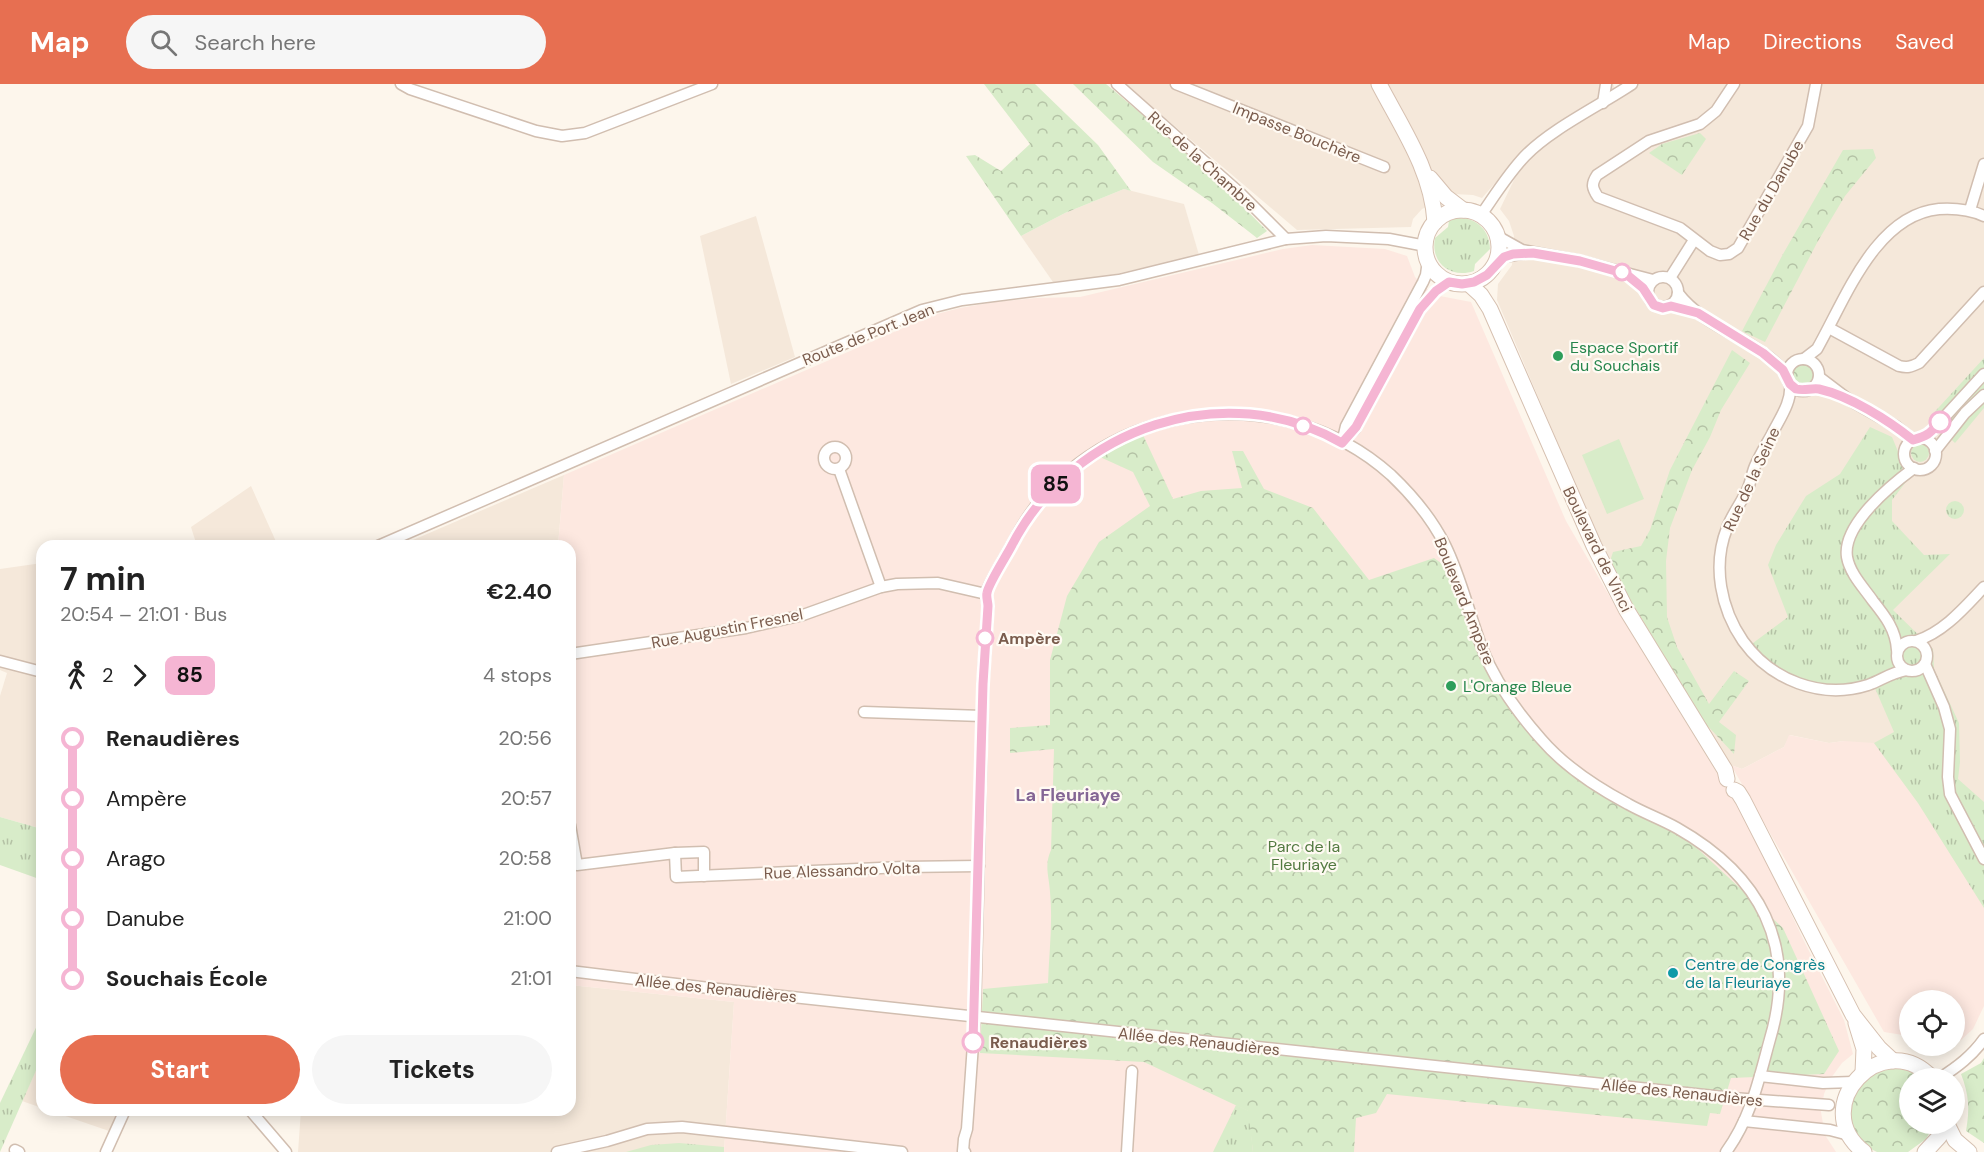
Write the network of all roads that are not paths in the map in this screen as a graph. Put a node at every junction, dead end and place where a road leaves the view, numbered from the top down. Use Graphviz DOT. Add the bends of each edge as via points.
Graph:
graph roads {
  1 [pos="401,84"];
  2 [pos="712,84"];
  3 [pos="1117,84"];
  4 [pos="1176,84"];
  5 [pos="1379,84"];
  6 [pos="1606,84"];
  7 [pos="1632,84"];
  8 [pos="1734,84"];
  9 [pos="1816,84"];
  10 [pos="1603,103"];
  11 [pos="1984,164"];
  12 [pos="1384,168"];
  13 [pos="1426,173"];
  14 [pos="1463,210"];
  15 [pos="1970,210"];
  16 [pos="1481,215"];
  17 [pos="1984,216"];
  18 [pos="1435,222"];
  19 [pos="1497,236"];
  20 [pos="1286,239"];
  21 [pos="1694,240"];
  22 [pos="1427,253"];
  23 [pos="1533,253"];
  24 [pos="1491,270"];
  25 [pos="1626,274"];
  26 [pos="1670,279"];
  27 [pos="1653,280"];
  28 [pos="1449,282"];
  29 [pos="1469,284"];
  30 [pos="1678,292"];
  31 [pos="1984,292"];
  32 [pos="1647,293"];
  33 [pos="1671,306"];
  34 [pos="1490,309"];
  35 [pos="1698,313"];
  36 [pos="1829,328"];
  37 [pos="1817,349"];
  38 [pos="1763,353"];
  39 [pos="1804,359"];
  40 [pos="1792,363"];
  41 [pos="1817,371"];
  42 [pos="1984,374"];
  43 [pos="1789,380"];
  44 [pos="1806,390"];
  45 [pos="1984,395"];
  46 [pos="1848,399"];
  47 [pos="1789,402"];
  48 [pos="1888,423"];
  49 [pos="1918,439"];
  50 [pos="1342,443"];
  51 [pos="1935,451"];
  52 [pos="1905,455"];
  53 [pos="1914,468"];
  54 [pos="839,469"];
  55 [pos="1892,484"];
  56 [pos="392,540"];
  57 [pos="881,587"];
  58 [pos="1984,587"];
  59 [pos="986,594"];
  60 [pos="1889,621"];
  61 [pos="1932,635"];
  62 [pos="1912,641"];
  63 [pos="1926,651"];
  64 [pos="576,653"];
  65 [pos="1897,655"];
  66 [pos="0,661"];
  67 [pos="1925,664"];
  68 [pos="36,670"];
  69 [pos="1910,671"];
  70 [pos="1889,674"];
  71 [pos="1937,693"];
  72 [pos="864,712"];
  73 [pos="982,716"];
  74 [pos="1967,826"];
  75 [pos="1984,845"];
  76 [pos="675,853"];
  77 [pos="576,855"];
  78 [pos="1984,859"];
  79 [pos="979,866"];
  80 [pos="704,876"];
  81 [pos="576,973"];
  82 [pos="1854,1015"];
  83 [pos="975,1016"];
  84 [pos="1984,1038"];
  85 [pos="1893,1061"];
  86 [pos="1919,1068"];
  87 [pos="1955,1068"];
  88 [pos="1132,1071"];
  89 [pos="1760,1076"];
  90 [pos="1858,1077"];
  91 [pos="1754,1099"];
  92 [pos="1829,1105"];
  93 [pos="122,1116"];
  94 [pos="254,1116"];
  95 [pos="1744,1121"];
  96 [pos="1850,1134"];
  97 [pos="1940,1134"];
  98 [pos="1951,1134"];
  99 [pos="280,1150"];
  100 [pos="1863,1151"];
  101 [pos="106,1152"];
  102 [pos="557,1152"];
  103 [pos="902,1152"];
  104 [pos="962,1152"];
  105 [pos="1127,1152"];
  106 [pos="1726,1152"];
  107 [pos="1926,1152"];
  108 [pos="1946,1152"];
  109 [pos="1969,1152"];
  1 -- 2 [label="street" via="536,131 562,136 585,132"];
  3 -- 20 [label="street, Rue de la Chambre" via="1240,192"];
  4 -- 12 [label="street, Impasse Bouchère"];
  5 -- 13 [label="main road"];
  6 -- 10 [label="street"];
  7 -- 10 [label="street"];
  8 -- 21 [label="street, Rue du Danube" via="1716,111 1700,124 1649,141 1597,175 1592,183 1598,197 1680,228"];
  9 -- 21 [label="street, Rue du Danube" via="1808,126 1738,248 1720,255"];
  10 -- 16 [label="street" via="1526,154"];
  11 -- 15 [label="street"];
  13 -- 14 [label="main road"];
  13 -- 18 [label="main road"];
  14 -- 16 [label="main road"];
  14 -- 18 [label="main road"];
  15 -- 17 [label="street"];
  15 -- 36 [label="street" via="1931,210 1891,230 1868,256"];
  16 -- 19 [label="main road"];
  18 -- 22 [label="main road" via="1428,233"];
  19 -- 23 [label="street" via="1513,247"];
  19 -- 24 [label="main road" via="1499,251"];
  20 -- 22 [label="street, Route de Port Jean" via="1389,239"];
  20 -- 56 [label="street, Route de Port Jean" via="1119,280 962,300 922,310"];
  21 -- 26 [label="street"];
  22 -- 28 [label="main road" via="1435,272"];
  22 -- 50 [label="street" via="1423,282 1346,426"];
  23 -- 24 [label="street" via="1504,257"];
  23 -- 25 [label="street"];
  24 -- 29 [label="main road"];
  24 -- 34 [label="main road, Boulevard de Vinci" via="1485,292"];
  25 -- 27 [label="street"];
  25 -- 32 [label="street"];
  26 -- 27 [label="street"];
  26 -- 30 [label="street"];
  27 -- 32 [label="street"];
  28 -- 29 [label="main road"];
  28 -- 50 [label="street" via="1420,309 1356,427"];
  29 -- 34 [label="main road, Boulevard de Vinci"];
  30 -- 33 [label="street"];
  30 -- 35 [label="street"];
  31 -- 36 [label="street" via="1919,363 1906,368"];
  32 -- 33 [label="street" via="1654,305"];
  33 -- 35 [label="street"];
  34 -- 82 [label="main road, Boulevard de Vinci" via="1594,546 1626,609 1725,770 1730,785 1744,801"];
  35 -- 38 [label="street"];
  36 -- 37 [label="street"];
  37 -- 39 [label="street"];
  37 -- 41 [label="street"];
  38 -- 40 [label="street"];
  38 -- 43 [label="street"];
  39 -- 40 [label="street"];
  39 -- 41 [label="street"];
  40 -- 43 [label="street"];
  41 -- 44 [label="street" via="1816,383"];
  41 -- 46 [label="street"];
  42 -- 49 [label="street" via="1928,435"];
  43 -- 44 [label="street"];
  43 -- 47 [label="street, Rue de la Seine"];
  44 -- 46 [label="street" via="1818,389"];
  44 -- 47 [label="street, Rue de la Seine"];
  45 -- 51 [label="street"];
  46 -- 48 [label="street"];
  47 -- 70 [label="street, Rue de la Seine" via="1726,529 1720,562 1726,607 1754,654 1786,678 1806,686 1838,688 1868,685"];
  48 -- 49 [label="street"];
  48 -- 52 [label="street"];
  49 -- 51 [label="street" via="1931,443"];
  49 -- 52 [label="street"];
  50 -- 59 [label="street, Boulevard Ampère" via="1288,421 1241,414 1169,420 1110,443 1058,482 1037,506 1019,531"];
  50 -- 89 [label="street, Boulevard Ampère" via="1388,473 1429,518 1446,547 1495,674 1543,742 1593,783 1701,843 1739,876 1753,895 1774,939 1780,980 1778,1009"];
  51 -- 53 [label="street" via="1928,467"];
  52 -- 53 [label="street"];
  52 -- 55 [label="street"];
  53 -- 55 [label="street"];
  54 -- 57 [label="street"];
  55 -- 60 [label="street" via="1861,518 1847,546 1855,575"];
  57 -- 59 [label="street, Rue Augustin Fresnel" via="938,582"];
  57 -- 64 [label="street, Rue Augustin Fresnel" via="766,624"];
  58 -- 61 [label="street"];
  59 -- 73 [label="street, Boulevard Ampère"];
  60 -- 62 [label="street"];
  60 -- 65 [label="street"];
  61 -- 62 [label="street"];
  61 -- 63 [label="street"];
  62 -- 63 [label="street" via="1923,645"];
  62 -- 65 [label="street" via="1905,642"];
  63 -- 67 [label="street"];
  65 -- 69 [label="street"];
  65 -- 70 [label="street"];
  66 -- 68 [label="street"];
  67 -- 69 [label="street"];
  67 -- 71 [label="street"];
  69 -- 70 [label="street, Rue de la Seine"];
  69 -- 71 [label="street"];
  71 -- 74 [label="street" via="1950,729 1950,794"];
  72 -- 73 [label="street"];
  73 -- 79 [label="street, Boulevard Ampère"];
  74 -- 75 [label="street"];
  74 -- 78 [label="street"];
  76 -- 77 [label="street" via="578,865"];
  76 -- 80 [label="street, Rue Alessandro Volta" via="676,877"];
  76 -- 80 [label="street" via="704,852"];
  79 -- 80 [label="street, Rue Alessandro Volta"];
  79 -- 83 [label="street, Boulevard Ampère"];
  81 -- 83 [label="street, Allée des Renaudières"];
  82 -- 85 [label="main road, Boulevard de Vinci"];
  82 -- 90 [label="main road, Boulevard de Vinci" via="1864,1049"];
  83 -- 91 [label="street, Allée des Renaudières"];
  83 -- 104 [label="street, Boulevard Ampère"];
  84 -- 87 [label="street" via="1976,1051"];
  85 -- 86 [label="main road"];
  85 -- 90 [label="main road"];
  88 -- 105 [label="street"];
  89 -- 90 [label="street" via="1823,1083"];
  89 -- 91 [label="street, Boulevard Ampère"];
  90 -- 96 [label="main road, Boulevard de Vinci" via="1845,1104"];
  91 -- 92 [label="street, Allée des Renaudières"];
  91 -- 95 [label="street, Boulevard Ampère"];
  93 -- 101 [label="street"];
  94 -- 99 [label="street"];
  95 -- 96 [label="street"];
  95 -- 106 [label="street, Boulevard Ampère"];
  96 -- 100 [label="main road"];
  97 -- 107 [label="main road"];
  98 -- 109 [label="main road"];
  102 -- 103 [label="street" via="647,1129 682,1127"];
  107 -- 108 [label="main road"];
}
